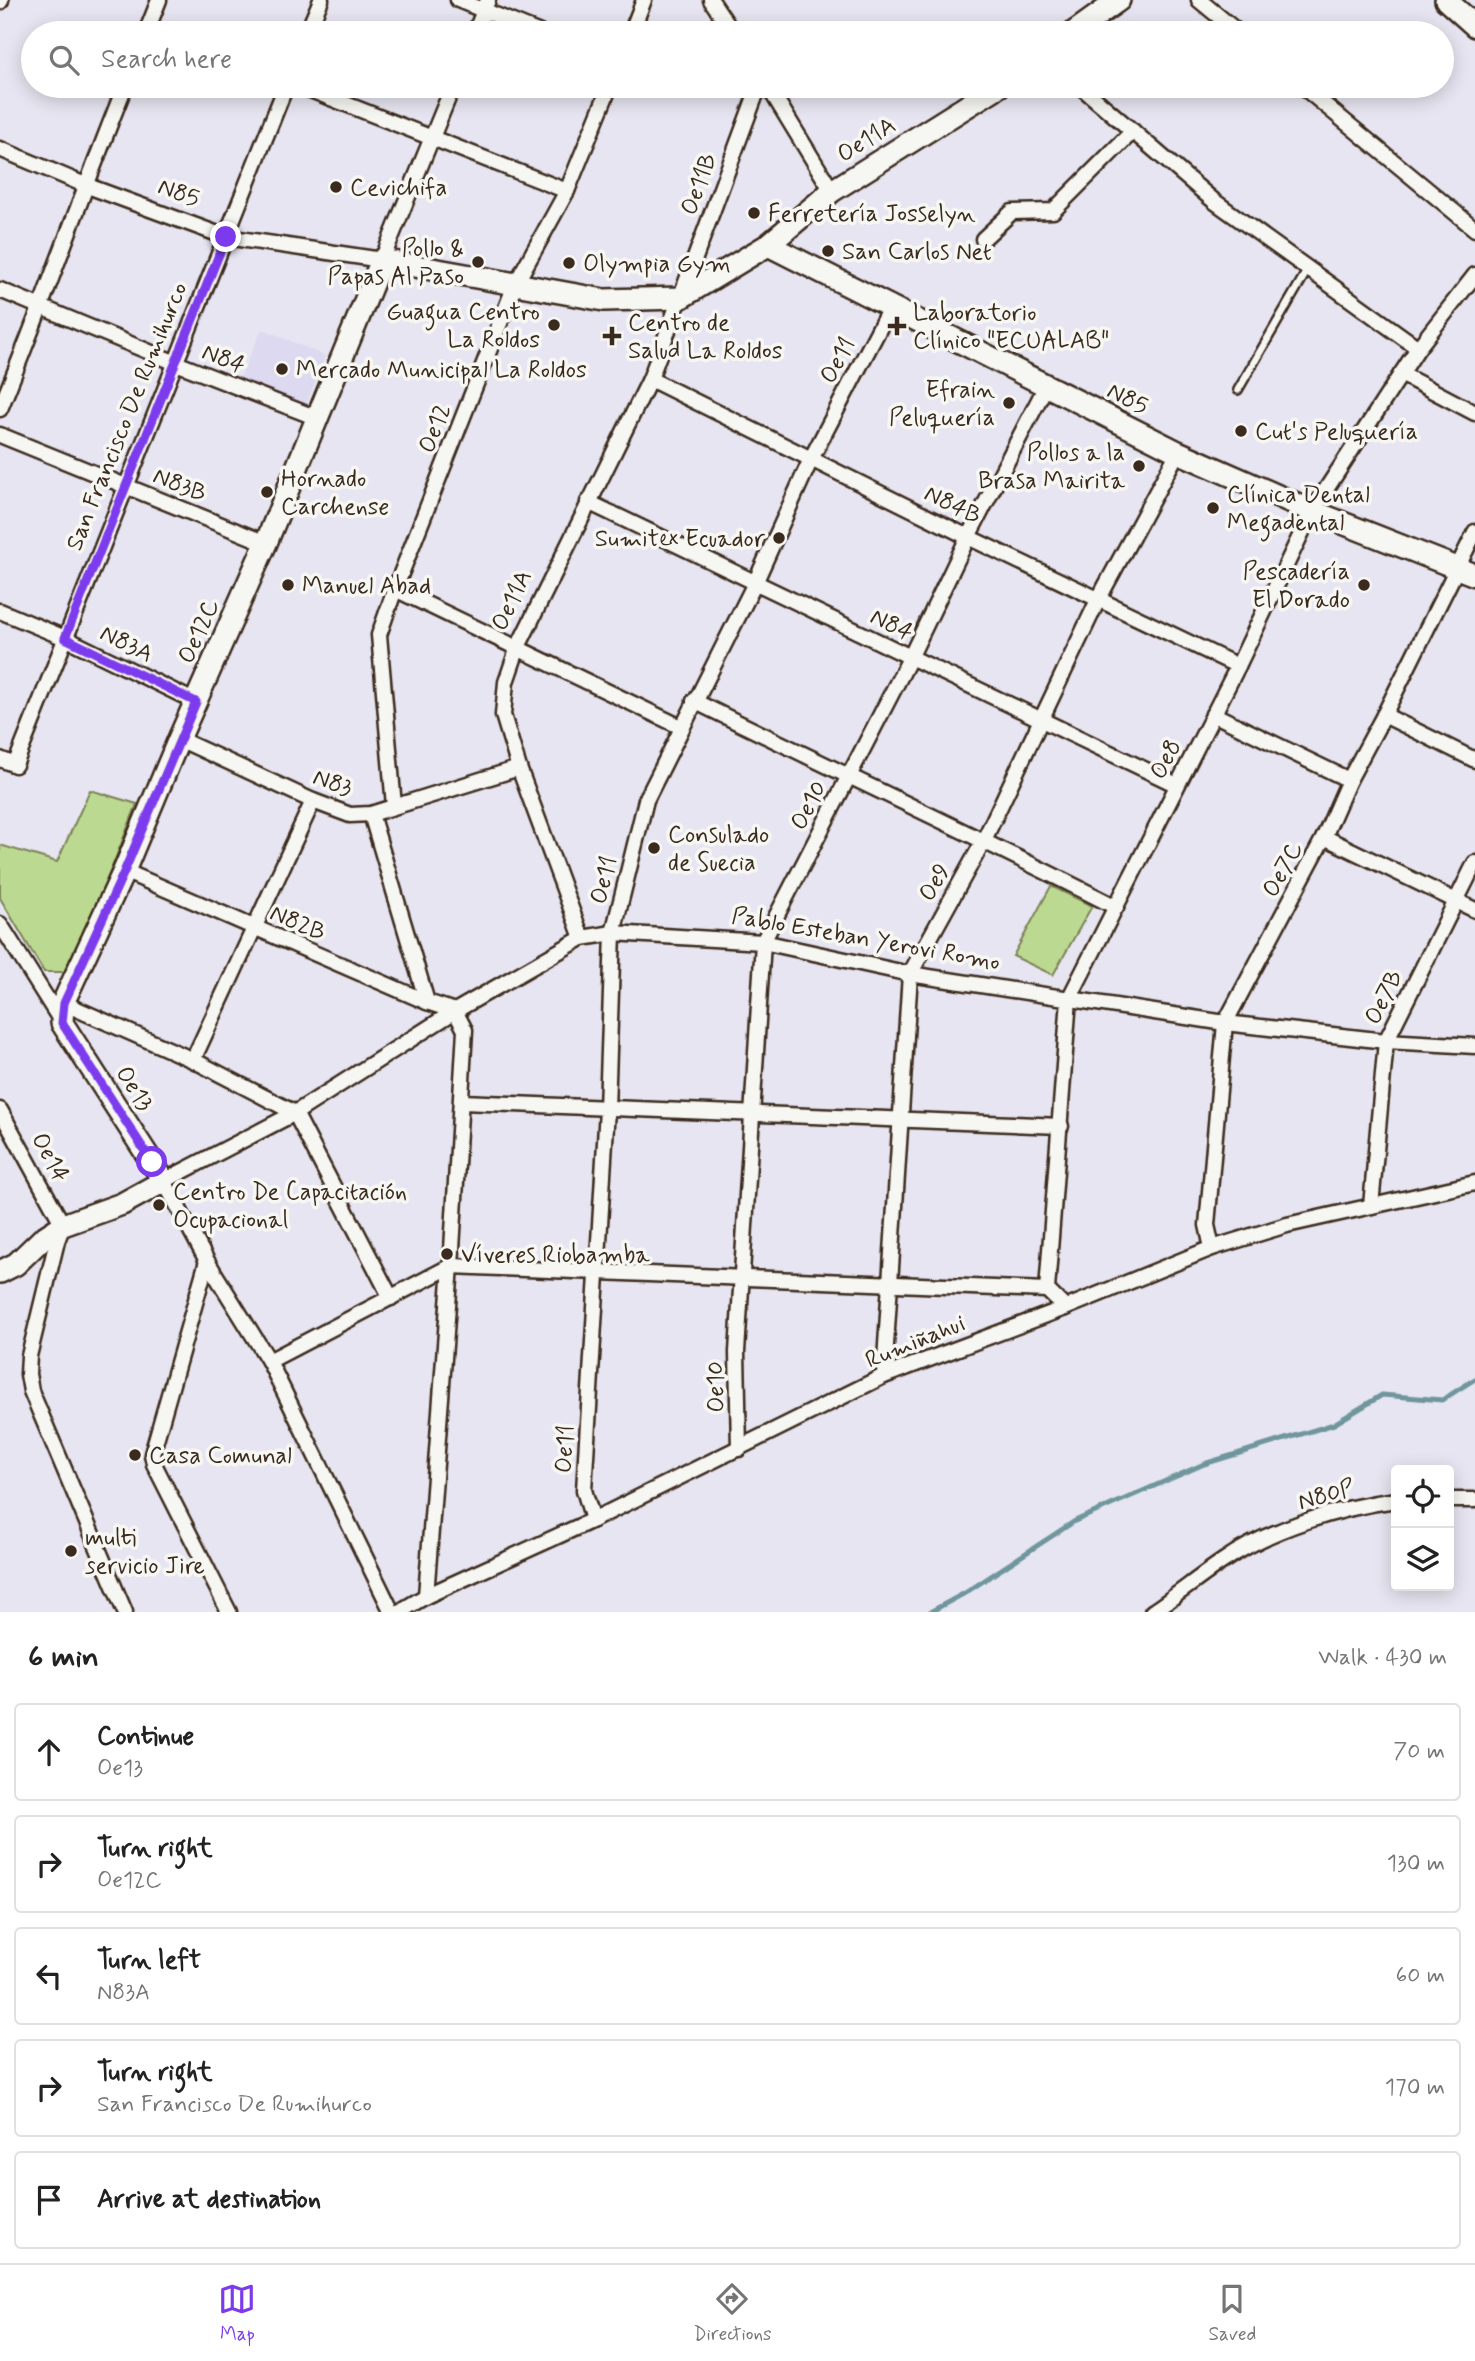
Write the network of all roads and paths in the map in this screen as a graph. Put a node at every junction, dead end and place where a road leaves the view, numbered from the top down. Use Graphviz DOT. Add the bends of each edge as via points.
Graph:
graph roads {
  1 [pos="159,0"];
  2 [pos="321,0"];
  3 [pos="458,0"];
  4 [pos="645,0"];
  5 [pos="711,0"];
  6 [pos="1119,0"];
  7 [pos="1199,0"];
  8 [pos="1446,0"];
  9 [pos="486,5"];
  10 [pos="151,21"];
  11 [pos="312,21"];
  12 [pos="517,21"];
  13 [pos="636,21"];
  14 [pos="725,21"];
  15 [pos="1090,21"];
  16 [pos="1224,21"];
  17 [pos="1475,26"];
  18 [pos="120,98"];
  19 [pos="281,98"];
  20 [pos="331,98"];
  21 [pos="448,98"];
  22 [pos="606,98"];
  23 [pos="755,98"];
  24 [pos="775,98"];
  25 [pos="980,98"];
  26 [pos="1094,98"];
  27 [pos="1317,98"];
  28 [pos="1133,131"];
  29 [pos="432,137"];
  30 [pos="0,149"];
  31 [pos="85,186"];
  32 [pos="567,191"];
  33 [pos="832,191"];
  34 [pos="1475,229"];
  35 [pos="226,237"];
  36 [pos="983,239"];
  37 [pos="768,245"];
  38 [pos="382,260"];
  39 [pos="1308,269"];
  40 [pos="1475,275"];
  41 [pos="515,285"];
  42 [pos="0,290"];
  43 [pos="680,298"];
  44 [pos="41,307"];
  45 [pos="890,308"];
  46 [pos="1418,348"];
  47 [pos="176,363"];
  48 [pos="1401,374"];
  49 [pos="650,379"];
  50 [pos="1046,386"];
  51 [pos="1238,390"];
  52 [pos="0,409"];
  53 [pos="1475,413"];
  54 [pos="317,418"];
  55 [pos="0,435"];
  56 [pos="1178,452"];
  57 [pos="811,458"];
  58 [pos="126,486"];
  59 [pos="588,502"];
  60 [pos="1312,511"];
  61 [pos="1475,532"];
  62 [pos="968,537"];
  63 [pos="266,543"];
  64 [pos="1466,571"];
  65 [pos="755,583"];
  66 [pos="395,590"];
  67 [pos="1098,600"];
  68 [pos="0,611"];
  69 [pos="65,638"];
  70 [pos="518,647"];
  71 [pos="910,658"];
  72 [pos="1238,666"];
  73 [pos="694,701"];
  74 [pos="196,702"];
  75 [pos="1213,714"];
  76 [pos="1384,715"];
  77 [pos="1041,719"];
  78 [pos="681,727"];
  79 [pos="179,738"];
  80 [pos="0,759"];
  81 [pos="1475,760"];
  82 [pos="519,768"];
  83 [pos="848,777"];
  84 [pos="1349,780"];
  85 [pos="1177,785"];
  86 [pos="313,801"];
  87 [pos="394,806"];
  88 [pos="371,814"];
  89 [pos="1324,837"];
  90 [pos="984,839"];
  91 [pos="1475,863"];
  92 [pos="124,872"];
  93 [pos="1456,901"];
  94 [pos="1116,907"];
  95 [pos="1475,910"];
  96 [pos="0,925"];
  97 [pos="253,928"];
  98 [pos="613,933"];
  99 [pos="582,938"];
  100 [pos="763,942"];
  101 [pos="910,974"];
  102 [pos="1069,999"];
  103 [pos="427,1002"];
  104 [pos="455,1011"];
  105 [pos="63,1013"];
  106 [pos="1225,1023"];
  107 [pos="1386,1041"];
  108 [pos="1475,1046"];
  109 [pos="192,1060"];
  110 [pos="462,1102"];
  111 [pos="607,1109"];
  112 [pos="0,1111"];
  113 [pos="295,1113"];
  114 [pos="754,1113"];
  115 [pos="901,1121"];
  116 [pos="1061,1126"];
  117 [pos="164,1181"];
  118 [pos="1475,1183"];
  119 [pos="1371,1206"];
  120 [pos="63,1225"];
  121 [pos="1212,1248"];
  122 [pos="207,1261"];
  123 [pos="451,1266"];
  124 [pos="597,1270"];
  125 [pos="0,1272"];
  126 [pos="742,1277"];
  127 [pos="888,1283"];
  128 [pos="1047,1290"];
  129 [pos="391,1298"];
  130 [pos="1065,1308"];
  131 [pos="269,1362"];
  132 [pos="884,1376"];
  133 [pos="739,1449"];
  134 [pos="1454,1500"];
  135 [pos="1475,1500"];
  136 [pos="1391,1501"];
  137 [pos="593,1520"];
  138 [pos="425,1596"];
  139 [pos="125,1612"];
  140 [pos="229,1612"];
  141 [pos="392,1612"];
  142 [pos="399,1612"];
  143 [pos="1152,1612"];
  1 -- 10 [label="street"];
  2 -- 11 [label="street"];
  3 -- 9 [label="street"];
  4 -- 13 [label="street"];
  5 -- 14 [label="street"];
  6 -- 15 [label="main road"];
  7 -- 16 [label="street"];
  8 -- 17 [label="main road"];
  9 -- 12 [label="street"];
  18 -- 31 [label="street"];
  19 -- 35 [label="street, San Francisco De Rumihurco"];
  20 -- 29 [label="street"];
  21 -- 29 [label="street"];
  22 -- 32 [label="street, Oe12"];
  23 -- 43 [label="street, Oe11B"];
  24 -- 33 [label="street"];
  25 -- 33 [label="main road, Oe11A"];
  26 -- 28 [label="street"];
  27 -- 34 [label="street"];
  28 -- 36 [label="street" via="1053,211 1012,212"];
  28 -- 39 [label="street" via="1214,201"];
  29 -- 32 [label="street"];
  29 -- 38 [label="street"];
  30 -- 31 [label="street, N85"];
  31 -- 35 [label="street, N85"];
  31 -- 44 [label="street"];
  32 -- 41 [label="street, Oe12"];
  33 -- 37 [label="main road, Oe11A"];
  35 -- 38 [label="street, N85"];
  35 -- 47 [label="street, San Francisco De Rumihurco"];
  37 -- 43 [label="main road, Oe11A"];
  37 -- 45 [label="main road, N85"];
  38 -- 41 [label="main road"];
  38 -- 54 [label="main road, Oe12C"];
  39 -- 46 [label="street"];
  39 -- 51 [label="lane"];
  40 -- 46 [label="street, Oe8"];
  41 -- 43 [label="main road" via="604,300"];
  41 -- 66 [label="street, Oe12"];
  42 -- 44 [label="street, N84"];
  43 -- 49 [label="street, Oe11A"];
  44 -- 47 [label="street, N84"];
  44 -- 52 [label="street"];
  45 -- 50 [label="main road, N85"];
  45 -- 57 [label="street, Oe11"];
  46 -- 48 [label="street, Oe8"];
  47 -- 54 [label="street, N84"];
  47 -- 58 [label="street, San Francisco De Rumihurco"];
  48 -- 53 [label="street"];
  48 -- 60 [label="street, Oe8"];
  49 -- 57 [label="street, N84B"];
  49 -- 59 [label="street, Oe11A"];
  50 -- 56 [label="main road, N85"];
  50 -- 62 [label="street, Oe10"];
  54 -- 63 [label="main road, Oe12C"];
  55 -- 58 [label="street, N83B"];
  56 -- 60 [label="main road, N85"];
  56 -- 67 [label="street, Oe9"];
  57 -- 62 [label="street, N84B"];
  57 -- 65 [label="street, Oe11"];
  58 -- 63 [label="street, N83B"];
  58 -- 69 [label="street, San Francisco De Rumihurco"];
  59 -- 65 [label="street, N84"];
  59 -- 70 [label="street, Oe11A"];
  60 -- 64 [label="main road, N85"];
  60 -- 72 [label="street, Oe8"];
  61 -- 64 [label="street, Oe7C"];
  62 -- 67 [label="street, N84B"];
  62 -- 71 [label="street, Oe10"];
  63 -- 74 [label="main road, Oe12C"];
  64 -- 76 [label="street, Oe7C"];
  65 -- 71 [label="street, N84"];
  65 -- 73 [label="street, Oe11"];
  66 -- 70 [label="street"];
  66 -- 87 [label="street, Oe12" via="379,635"];
  67 -- 72 [label="street, N84B"];
  67 -- 77 [label="street, Oe9"];
  68 -- 69 [label="street, N83A"];
  69 -- 74 [label="street, N83A"];
  69 -- 80 [label="street, San Francisco De Rumihurco" via="15,765"];
  70 -- 78 [label="street"];
  70 -- 82 [label="street, Oe11A" via="506,682 503,715"];
  71 -- 77 [label="street, N84"];
  71 -- 83 [label="street, Oe10"];
  72 -- 75 [label="street, Oe8"];
  73 -- 78 [label="street, Oe11"];
  73 -- 83 [label="street"];
  74 -- 79 [label="main road, Oe12C"];
  75 -- 84 [label="street"];
  75 -- 85 [label="street, Oe8"];
  76 -- 81 [label="street"];
  76 -- 84 [label="street, Oe7C"];
  77 -- 85 [label="street, N84"];
  77 -- 90 [label="street, Oe9"];
  78 -- 98 [label="street, Oe11" via="646,800"];
  79 -- 86 [label="street, N83"];
  79 -- 92 [label="main road, Oe12C"];
  82 -- 87 [label="street, N83"];
  82 -- 99 [label="street, Oe11A"];
  83 -- 90 [label="street"];
  83 -- 100 [label="street, Oe10"];
  84 -- 89 [label="street, Oe7C"];
  85 -- 94 [label="street, Oe8"];
  86 -- 88 [label="street, N83" via="349,815"];
  86 -- 97 [label="street"];
  87 -- 88 [label="street, N83"];
  88 -- 103 [label="street"];
  89 -- 93 [label="street"];
  89 -- 106 [label="street, Oe7C"];
  90 -- 94 [label="street"];
  90 -- 101 [label="street, Oe9"];
  91 -- 93 [label="street, Oe7B"];
  92 -- 97 [label="street, N82B"];
  92 -- 105 [label="main road, Oe12C"];
  93 -- 95 [label="street"];
  93 -- 107 [label="street, Oe7B"];
  94 -- 102 [label="street, Oe8"];
  96 -- 105 [label="street"];
  97 -- 103 [label="street, N82B"];
  97 -- 109 [label="street"];
  98 -- 99 [label="street, Pablo Esteban Yerovi Romo"];
  98 -- 100 [label="street, Pablo Esteban Yerovi Romo"];
  98 -- 111 [label="street, Oe11"];
  99 -- 104 [label="street, Pablo Esteban Yerovi Romo"];
  100 -- 101 [label="street, Pablo Esteban Yerovi Romo"];
  100 -- 114 [label="street, Oe10"];
  101 -- 102 [label="street, Pablo Esteban Yerovi Romo"];
  101 -- 115 [label="street, Oe9"];
  102 -- 106 [label="street, Pablo Esteban Yerovi Romo"];
  102 -- 116 [label="street, Oe8"];
  103 -- 104 [label="street, N82B"];
  104 -- 110 [label="street" via="466,1030"];
  104 -- 113 [label="street, Pablo Esteban Yerovi Romo"];
  105 -- 109 [label="street"];
  105 -- 117 [label="main road, Oe13"];
  106 -- 107 [label="street, Pablo Esteban Yerovi Romo"];
  106 -- 121 [label="street, Oe7C" via="1208,1226"];
  107 -- 108 [label="street, Pablo Esteban Yerovi Romo"];
  107 -- 119 [label="street, Oe7B"];
  109 -- 113 [label="street"];
  110 -- 111 [label="street"];
  110 -- 123 [label="street"];
  111 -- 114 [label="street"];
  111 -- 124 [label="street, Oe11"];
  112 -- 120 [label="street, Oe14"];
  113 -- 117 [label="street, Pablo Esteban Yerovi Romo"];
  113 -- 129 [label="street"];
  114 -- 115 [label="street"];
  114 -- 126 [label="street, Oe10"];
  115 -- 116 [label="street"];
  115 -- 127 [label="street, Oe9"];
  116 -- 128 [label="street, Oe8"];
  117 -- 120 [label="main road, Pablo Esteban Yerovi Romo" via="122,1204"];
  117 -- 122 [label="street"];
  118 -- 119 [label="street, Rumiñahui"];
  119 -- 121 [label="street, Rumiñahui"];
  120 -- 125 [label="main road, Pablo Esteban Yerovi Romo"];
  120 -- 139 [label="street" via="28,1374 31,1391"];
  121 -- 130 [label="street, Rumiñahui"];
  122 -- 131 [label="street"];
  122 -- 140 [label="street" via="152,1454"];
  123 -- 124 [label="street"];
  123 -- 129 [label="street"];
  123 -- 138 [label="street"];
  124 -- 126 [label="street"];
  124 -- 137 [label="street, Oe11" via="584,1490"];
  126 -- 127 [label="street"];
  126 -- 133 [label="street, Oe10" via="737,1352"];
  127 -- 128 [label="street"];
  127 -- 132 [label="street, Oe9"];
  128 -- 130 [label="street"];
  129 -- 131 [label="street"];
  130 -- 132 [label="street, Rumiñahui"];
  131 -- 141 [label="street"];
  132 -- 133 [label="street, Rumiñahui"];
  133 -- 137 [label="street, Rumiñahui"];
  134 -- 135 [label="street"];
  136 -- 143 [label="street, N80P" via="1330,1513 1270,1536 1224,1559"];
  137 -- 138 [label="street, Rumiñahui"];
  138 -- 142 [label="street, Rumiñahui"];
}
